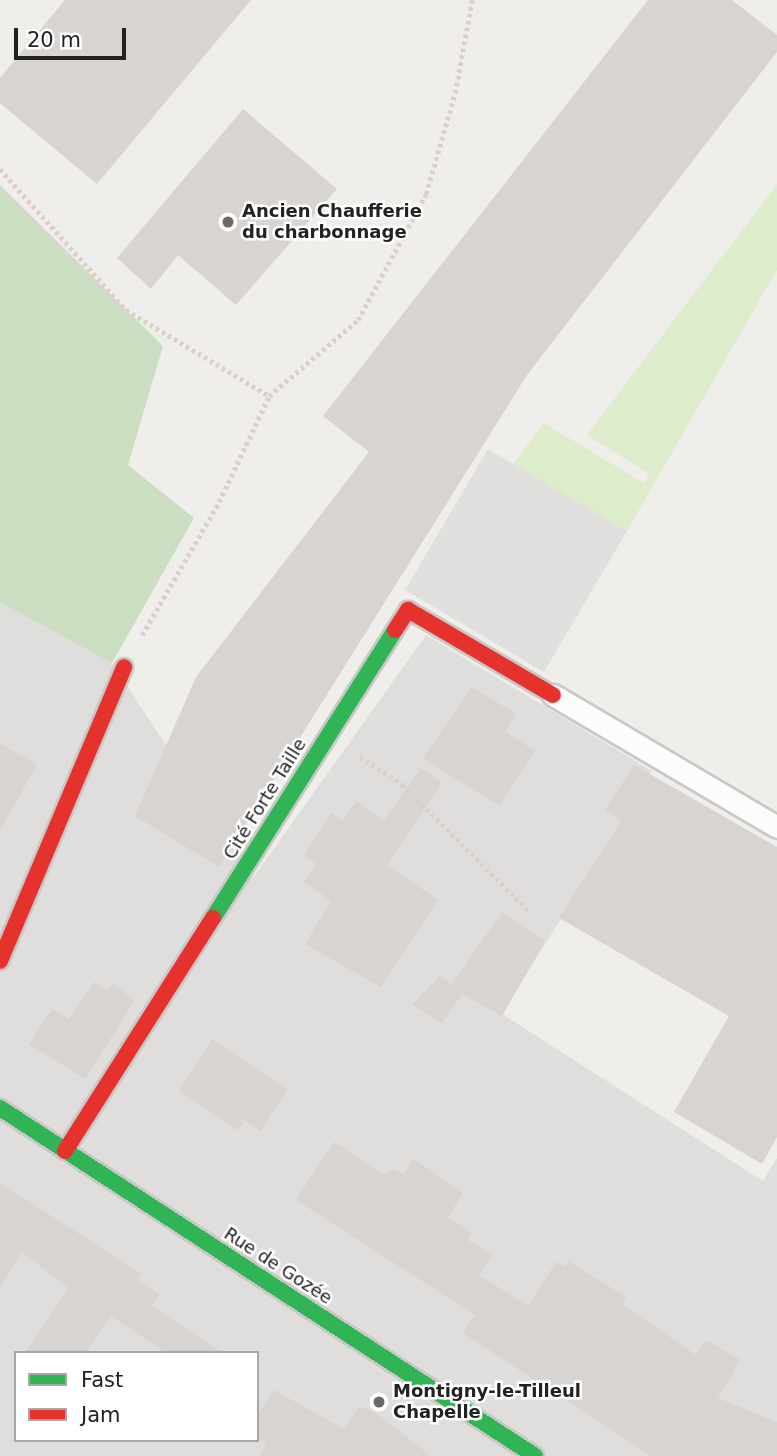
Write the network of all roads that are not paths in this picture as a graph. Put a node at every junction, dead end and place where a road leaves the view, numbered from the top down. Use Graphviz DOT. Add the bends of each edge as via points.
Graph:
graph roads {
  1 [pos="124,667"];
  2 [pos="553,695"];
  3 [pos="777,827"];
  4 [pos="0,961"];
  5 [pos="0,1108"];
  6 [pos="65,1151"];
  7 [pos="535,1456"];
  1 -- 4 [label="street"];
  2 -- 3 [label="lane"];
  2 -- 6 [label="street, Cité Forte Taille" via="408,610"];
  5 -- 6 [label="street, Rue de Gozée"];
  6 -- 7 [label="street, Rue de Gozée"];
}
